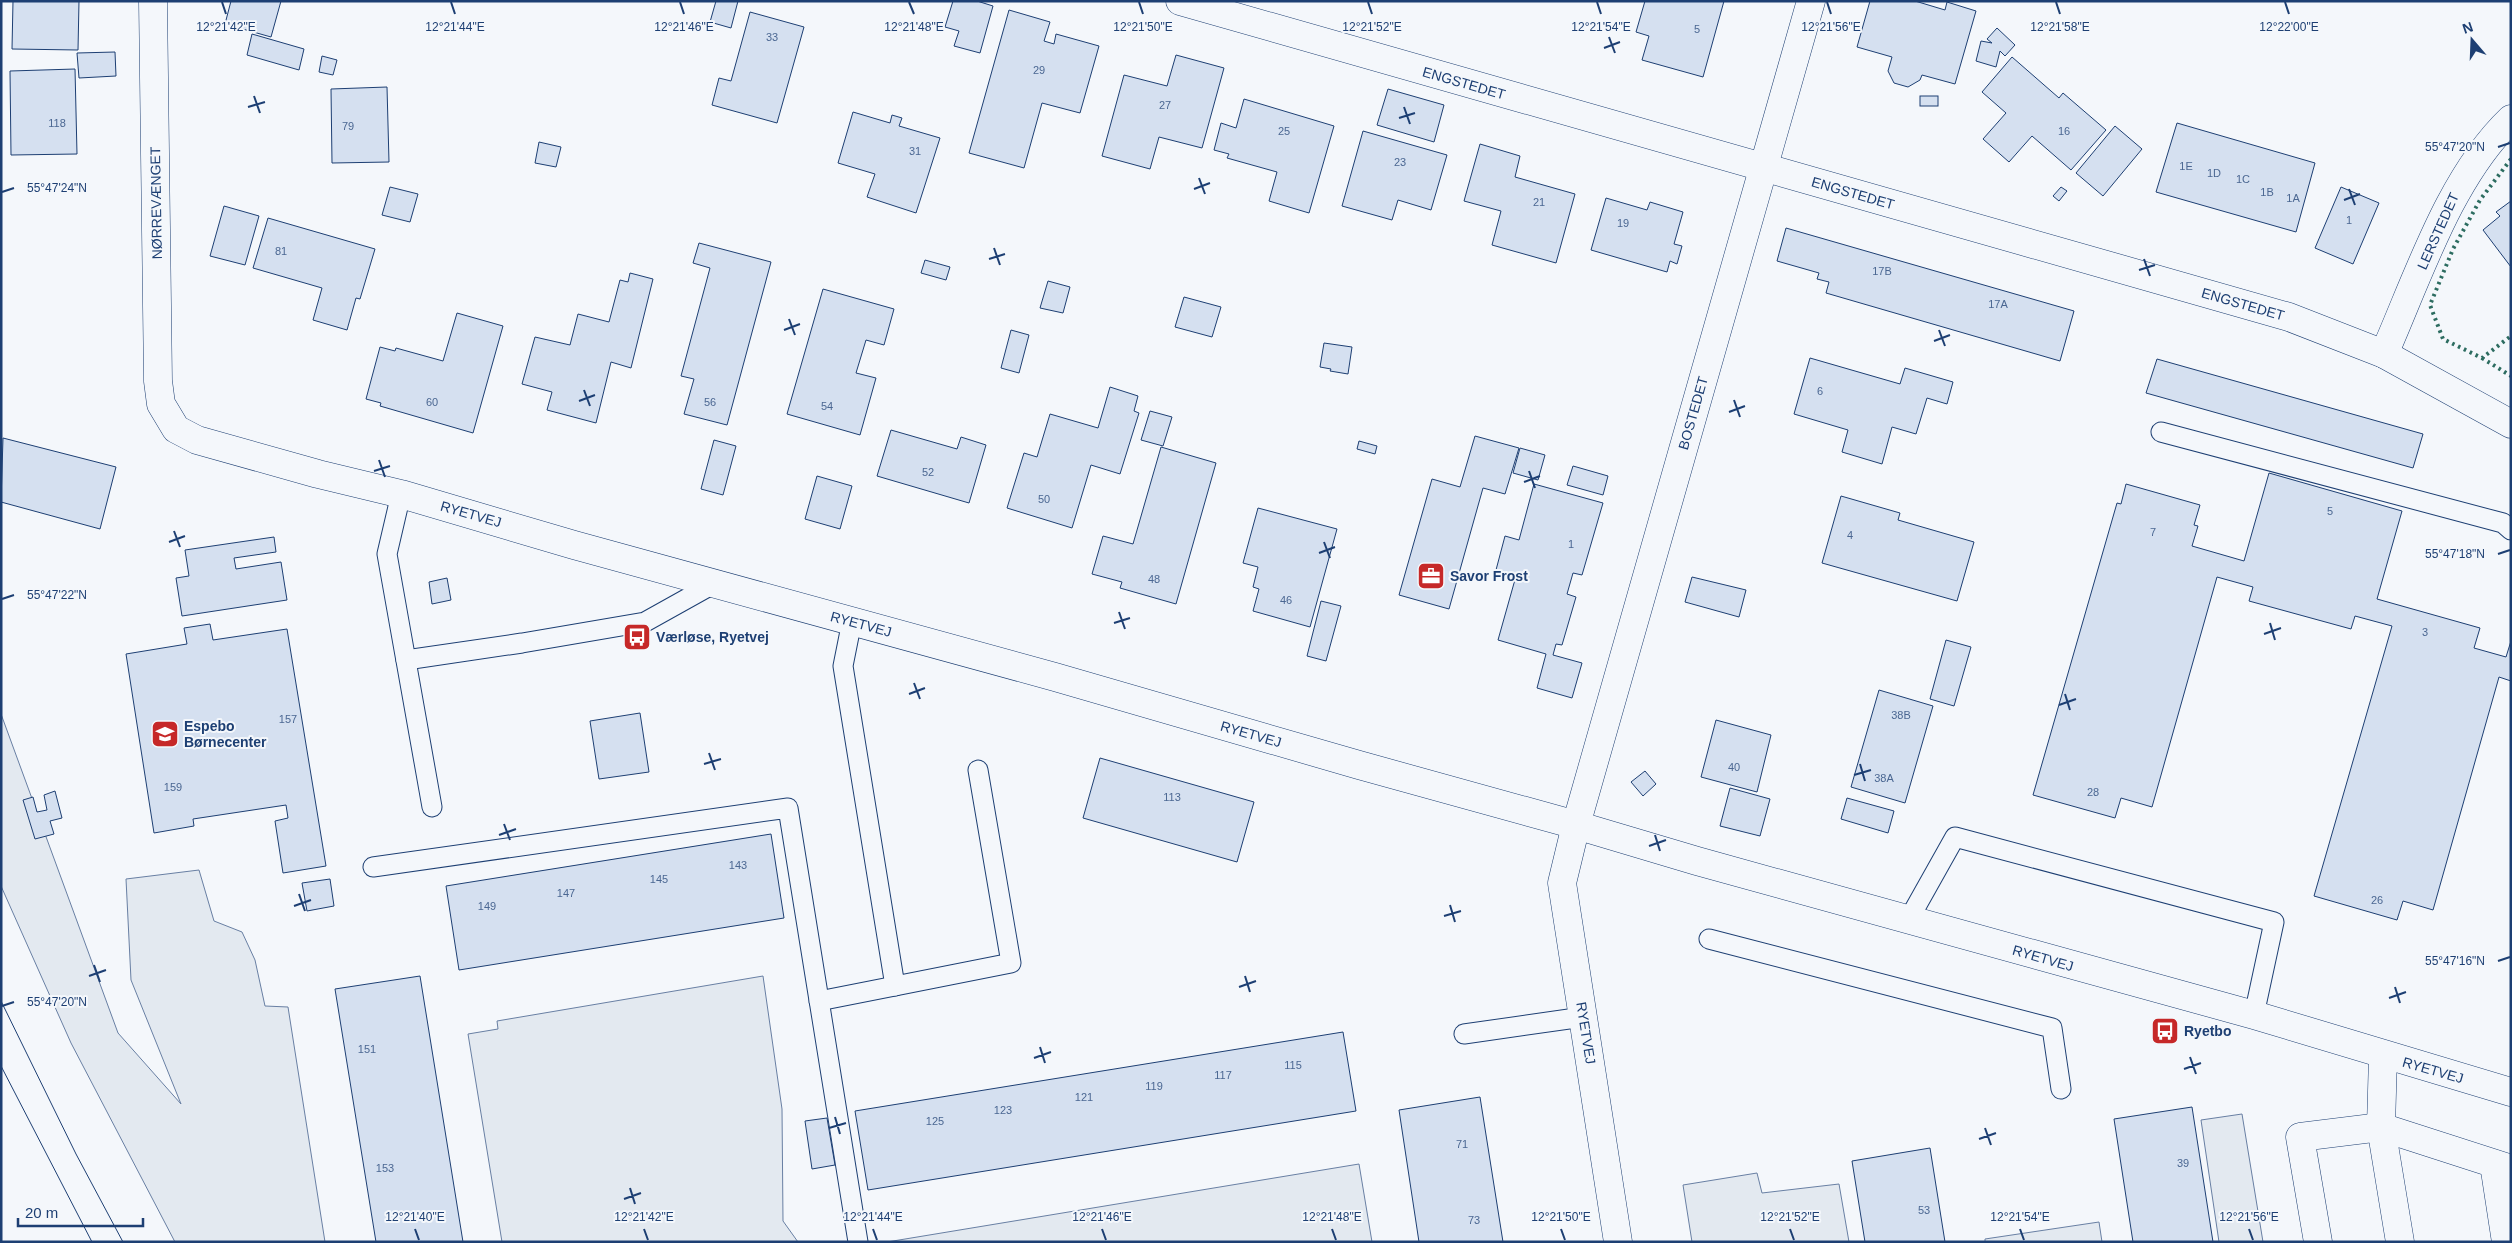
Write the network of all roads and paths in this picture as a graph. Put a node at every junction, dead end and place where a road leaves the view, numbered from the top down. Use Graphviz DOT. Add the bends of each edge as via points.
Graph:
graph roads {
  1 [pos="153,1"];
  2 [pos="1180,1"];
  3 [pos="1811,1"];
  4 [pos="1229,8"];
  5 [pos="2511,119"];
  6 [pos="1763,168"];
  7 [pos="2384,354"];
  8 [pos="161,404"];
  9 [pos="2511,424"];
  10 [pos="2161,432"];
  11 [pos="401,494"];
  12 [pos="2511,530"];
  13 [pos="715,583"];
  14 [pos="852,621"];
  15 [pos="406,660"];
  16 [pos="978,770"];
  17 [pos="432,807"];
  18 [pos="1576,824"];
  19 [pos="373,867"];
  20 [pos="1909,919"];
  21 [pos="1708,939"];
  22 [pos="895,986"];
  23 [pos="819,1001"];
  24 [pos="2254,1015"];
  25 [pos="1583,1017"];
  26 [pos="1464,1034"];
  27 [pos="2383,1056"];
  28 [pos="2061,1089"];
  29 [pos="2511,1092"];
  30 [pos="2381,1128"];
  31 [pos="2502,1166"];
  32 [pos="858,1242"];
  33 [pos="1618,1242"];
  34 [pos="2318,1242"];
  35 [pos="2400,1242"];
  36 [pos="2506,1242"];
  1 -- 8 [label="street, NØRREVÆNGET" via="158,381"];
  2 -- 4 [label="street, ENGSTEDET"];
  3 -- 6 [label="street, BOSTEDET"];
  4 -- 6 [label="street, ENGSTEDET"];
  5 -- 7 [label="street, LERSTEDET" via="2497,132 2456,189"];
  6 -- 7 [label="street, ENGSTEDET" via="2289,317"];
  6 -- 18 [label="street, BOSTEDET"];
  7 -- 9 [label="street, ENGSTEDET"];
  8 -- 11 [label="street, RYETVEJ" via="176,429 197,440"];
  10 -- 12 [label="lane" via="2504,524"];
  11 -- 13 [label="street, RYETVEJ"];
  11 -- 15 [label="lane" via="387,554"];
  13 -- 14 [label="street, RYETVEJ"];
  13 -- 15 [label="lane" via="646,622"];
  14 -- 18 [label="street, RYETVEJ" via="1531,814"];
  14 -- 22 [label="lane" via="843,666"];
  15 -- 17 [label="lane"];
  16 -- 22 [label="lane" via="1011,963"];
  18 -- 20 [label="street, RYETVEJ"];
  18 -- 25 [label="street, RYETVEJ" via="1562,883"];
  19 -- 23 [label="lane" via="788,808"];
  20 -- 24 [label="street, RYETVEJ"];
  20 -- 24 [label="lane" via="1955,837 2274,922"];
  21 -- 28 [label="lane" via="2052,1028"];
  22 -- 23 [label="lane"];
  23 -- 32 [label="lane"];
  24 -- 27 [label="street, RYETVEJ"];
  25 -- 26 [label="lane"];
  25 -- 33 [label="street, RYETVEJ"];
  27 -- 29 [label="street, RYETVEJ"];
  27 -- 30 [label="street"];
  30 -- 31 [label="street"];
  30 -- 34 [label="street" via="2300,1137"];
  30 -- 35 [label="street"];
  31 -- 36 [label="street"];
}
